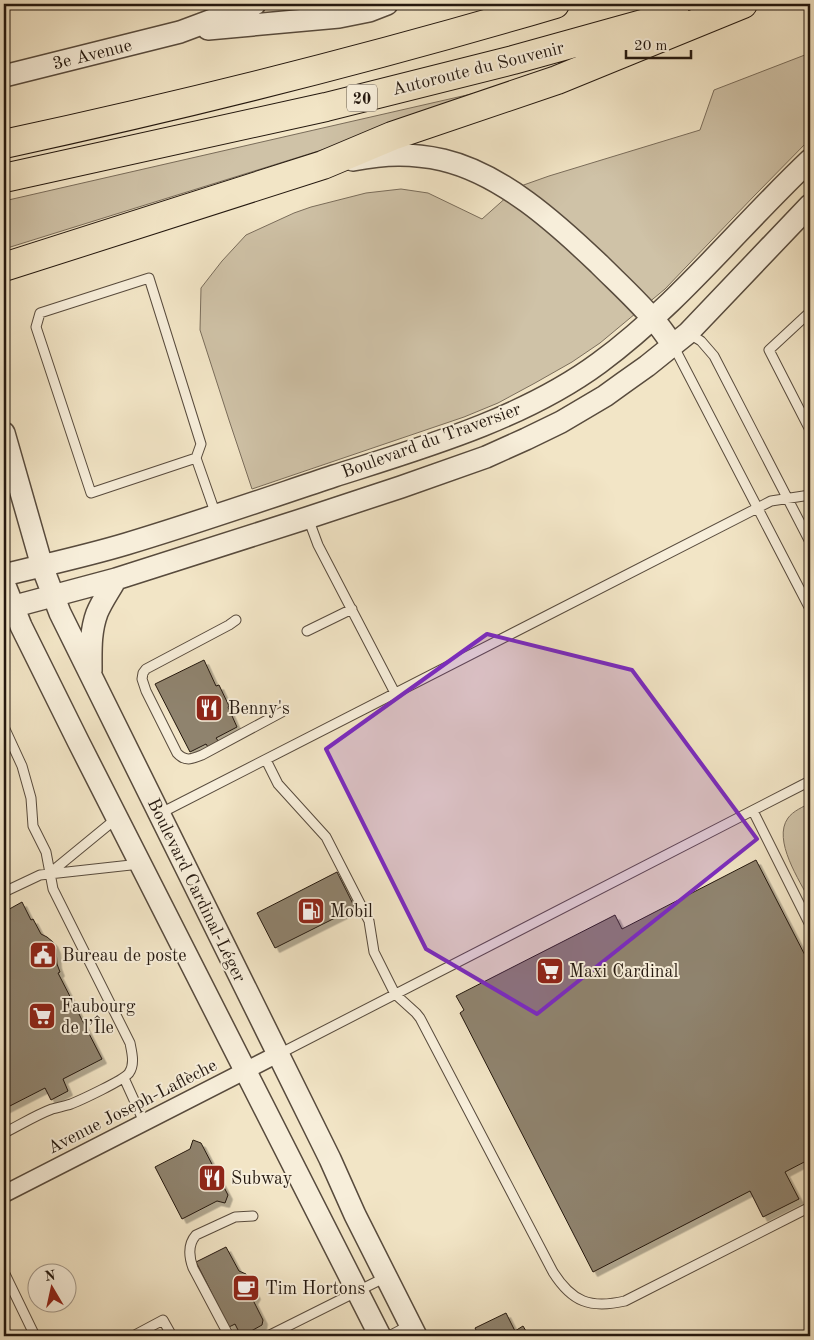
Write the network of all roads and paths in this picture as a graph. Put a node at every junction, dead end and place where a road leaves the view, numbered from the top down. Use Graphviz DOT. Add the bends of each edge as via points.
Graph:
graph roads {
  1 [pos="255,4"];
  2 [pos="387,4"];
  3 [pos="555,4"];
  4 [pos="716,4"];
  5 [pos="744,4"];
  6 [pos="180,32"];
  7 [pos="4,76"];
  8 [pos="4,144"];
  9 [pos="810,160"];
  10 [pos="323,165"];
  11 [pos="4,178"];
  12 [pos="810,205"];
  13 [pos="4,267"];
  14 [pos="810,312"];
  15 [pos="653,319"];
  16 [pos="680,339"];
  17 [pos="810,430"];
  18 [pos="4,433"];
  19 [pos="196,458"];
  20 [pos="810,495"];
  21 [pos="787,498"];
  22 [pos="758,508"];
  23 [pos="216,515"];
  24 [pos="307,518"];
  25 [pos="810,542"];
  26 [pos="42,566"];
  27 [pos="4,576"];
  28 [pos="116,578"];
  29 [pos="4,583"];
  30 [pos="53,595"];
  31 [pos="8,607"];
  32 [pos="352,609"];
  33 [pos="810,609"];
  34 [pos="236,620"];
  35 [pos="307,631"];
  36 [pos="91,676"];
  37 [pos="396,693"];
  38 [pos="282,712"];
  39 [pos="4,727"];
  40 [pos="266,760"];
  41 [pos="810,781"];
  42 [pos="753,811"];
  43 [pos="160,814"];
  44 [pos="117,818"];
  45 [pos="140,864"];
  46 [pos="50,873"];
  47 [pos="4,892"];
  48 [pos="810,925"];
  49 [pos="395,994"];
  50 [pos="278,1054"];
  51 [pos="244,1070"];
  52 [pos="124,1078"];
  53 [pos="144,1122"];
  54 [pos="4,1133"];
  55 [pos="4,1194"];
  56 [pos="810,1207"];
  57 [pos="254,1216"];
  58 [pos="4,1272"];
  59 [pos="386,1277"];
  60 [pos="357,1292"];
  61 [pos="413,1331"];
  62 [pos="35,1336"];
  63 [pos="133,1336"];
  64 [pos="172,1336"];
  65 [pos="229,1336"];
  66 [pos="268,1336"];
  67 [pos="380,1336"];
  68 [pos="389,1336"];
  1 -- 6 [label="street, 3e Avenue"];
  2 -- 6 [label="street, 3e Avenue" via="339,17"];
  3 -- 8 [label="highway, 20" via="264,84"];
  4 -- 11 [label="highway, Autoroute du Souvenir / 20" via="335,105"];
  5 -- 10 [label="highway" via="557,80 392,136"];
  6 -- 7 [label="street, 3e Avenue"];
  9 -- 15 [label="street, Boulevard du Traversier"];
  10 -- 13 [label="highway"];
  10 -- 15 [label="street" via="383,155 408,155 445,161 488,178 566,234"];
  12 -- 16 [label="street, Boulevard du Traversier"];
  14 -- 17 [label="lane" via="769,350"];
  15 -- 16 [label="street"];
  15 -- 23 [label="street, Boulevard du Traversier" via="598,364 519,409 401,455"];
  16 -- 21 [label="lane" via="701,341 714,356"];
  16 -- 22 [label="lane"];
  16 -- 24 [label="street, Boulevard du Traversier" via="605,396 526,439 449,471"];
  18 -- 26 [label="street, Boulevard Cardinal-Léger"];
  19 -- 19 [label="lane" via="202,444 149,278 40,313 36,327 91,493"];
  19 -- 23 [label="lane"];
  20 -- 21 [label="lane"];
  21 -- 22 [label="lane"];
  21 -- 25 [label="lane"];
  22 -- 33 [label="lane"];
  22 -- 37 [label="lane"];
  23 -- 26 [label="street, Boulevard du Traversier"];
  24 -- 28 [label="street, Boulevard du Traversier"];
  24 -- 32 [label="lane"];
  26 -- 27 [label="street, Boulevard du Traversier"];
  26 -- 30 [label="street, Boulevard Cardinal-Léger"];
  28 -- 30 [label="street, Boulevard du Traversier"];
  28 -- 36 [label="street" via="94,624"];
  29 -- 31 [label="street"];
  30 -- 31 [label="street, Boulevard du Traversier"];
  30 -- 36 [label="street, Boulevard Cardinal-Léger"];
  31 -- 44 [label="street"];
  32 -- 35 [label="lane"];
  32 -- 37 [label="lane"];
  34 -- 38 [label="lane" via="146,669 142,680 146,692 177,753 186,760"];
  36 -- 43 [label="street, Boulevard Cardinal-Léger"];
  37 -- 40 [label="lane"];
  39 -- 46 [label="lane" via="22,766 33,826 46,852"];
  40 -- 43 [label="lane"];
  40 -- 49 [label="lane" via="278,784 326,837 369,921 374,952"];
  41 -- 42 [label="lane"];
  42 -- 48 [label="lane"];
  42 -- 49 [label="lane"];
  43 -- 50 [label="street, Boulevard Cardinal-Léger"];
  44 -- 45 [label="street"];
  44 -- 46 [label="lane"];
  45 -- 46 [label="lane"];
  45 -- 51 [label="street"];
  46 -- 47 [label="lane"];
  46 -- 52 [label="lane" via="60,904 130,1043 133,1064"];
  49 -- 50 [label="lane"];
  49 -- 56 [label="lane" via="420,1018 553,1272 568,1292 578,1298 601,1305 625,1301"];
  50 -- 51 [label="street, Avenue Joseph-Laflèche"];
  50 -- 59 [label="street, Boulevard Cardinal-Léger"];
  51 -- 53 [label="street, Avenue Joseph-Laflèche"];
  51 -- 60 [label="street"];
  52 -- 53 [label="lane"];
  52 -- 54 [label="lane"];
  53 -- 55 [label="street, Avenue Joseph-Laflèche"];
  57 -- 65 [label="lane" via="235,1217 196,1235 190,1248 193,1268"];
  58 -- 62 [label="lane"];
  59 -- 60 [label="lane"];
  59 -- 61 [label="street, Boulevard Cardinal-Léger"];
  60 -- 66 [label="lane"];
  60 -- 67 [label="street"];
  61 -- 68 [label="lane"];
  63 -- 64 [label="lane" via="163,1320"];
}
